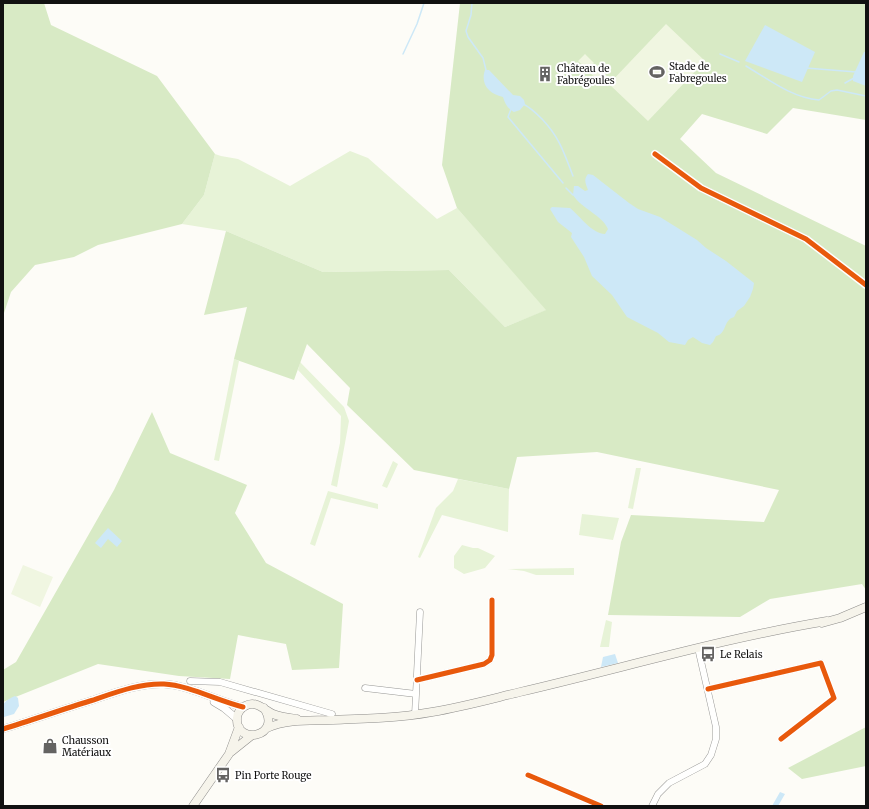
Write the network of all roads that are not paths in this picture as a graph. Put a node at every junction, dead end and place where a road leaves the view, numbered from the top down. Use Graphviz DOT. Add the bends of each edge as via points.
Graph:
graph roads {
  1 [pos="655,154"];
  2 [pos="866,286"];
  3 [pos="492,600"];
  4 [pos="866,607"];
  5 [pos="420,612"];
  6 [pos="698,650"];
  7 [pos="417,680"];
  8 [pos="190,681"];
  9 [pos="365,688"];
  10 [pos="708,689"];
  11 [pos="260,692"];
  12 [pos="198,693"];
  13 [pos="416,694"];
  14 [pos="257,704"];
  15 [pos="243,707"];
  16 [pos="264,708"];
  17 [pos="332,714"];
  18 [pos="415,715"];
  19 [pos="303,721"];
  20 [pos="238,723"];
  21 [pos="267,728"];
  22 [pos="3,729"];
  23 [pos="251,736"];
  24 [pos="781,739"];
  25 [pos="229,754"];
  26 [pos="528,775"];
  27 [pos="193,806"];
  28 [pos="601,806"];
  29 [pos="652,806"];
  1 -- 2 [label="street" via="701,188 806,239"];
  3 -- 7 [label="street" via="490,660 484,664"];
  4 -- 6 [label="main road" via="840,618 781,629"];
  5 -- 7 [label="street"];
  6 -- 10 [label="street"];
  6 -- 18 [label="main road" via="455,708"];
  7 -- 13 [label="street"];
  8 -- 11 [label="street" via="220,682"];
  9 -- 13 [label="street"];
  10 -- 24 [label="street" via="821,663 834,698"];
  10 -- 29 [label="street" via="716,727 716,739 711,755 705,764 669,783 658,794"];
  11 -- 14 [label="street"];
  11 -- 17 [label="street"];
  12 -- 15 [label="street"];
  12 -- 20 [label="street" via="224,708"];
  12 -- 22 [label="street" via="164,684 142,686"];
  13 -- 18 [label="street"];
  14 -- 15 [label="main road"];
  14 -- 16 [label="main road"];
  15 -- 20 [label="main road" via="238,714"];
  16 -- 19 [label="main road" via="273,714"];
  16 -- 21 [label="main road" via="269,718"];
  18 -- 19 [label="main road"];
  19 -- 21 [label="main road"];
  20 -- 23 [label="main road" via="244,733"];
  20 -- 25 [label="main road"];
  21 -- 23 [label="main road" via="261,734"];
  23 -- 25 [label="main road"];
  25 -- 27 [label="main road"];
  26 -- 28 [label="street"];
}
